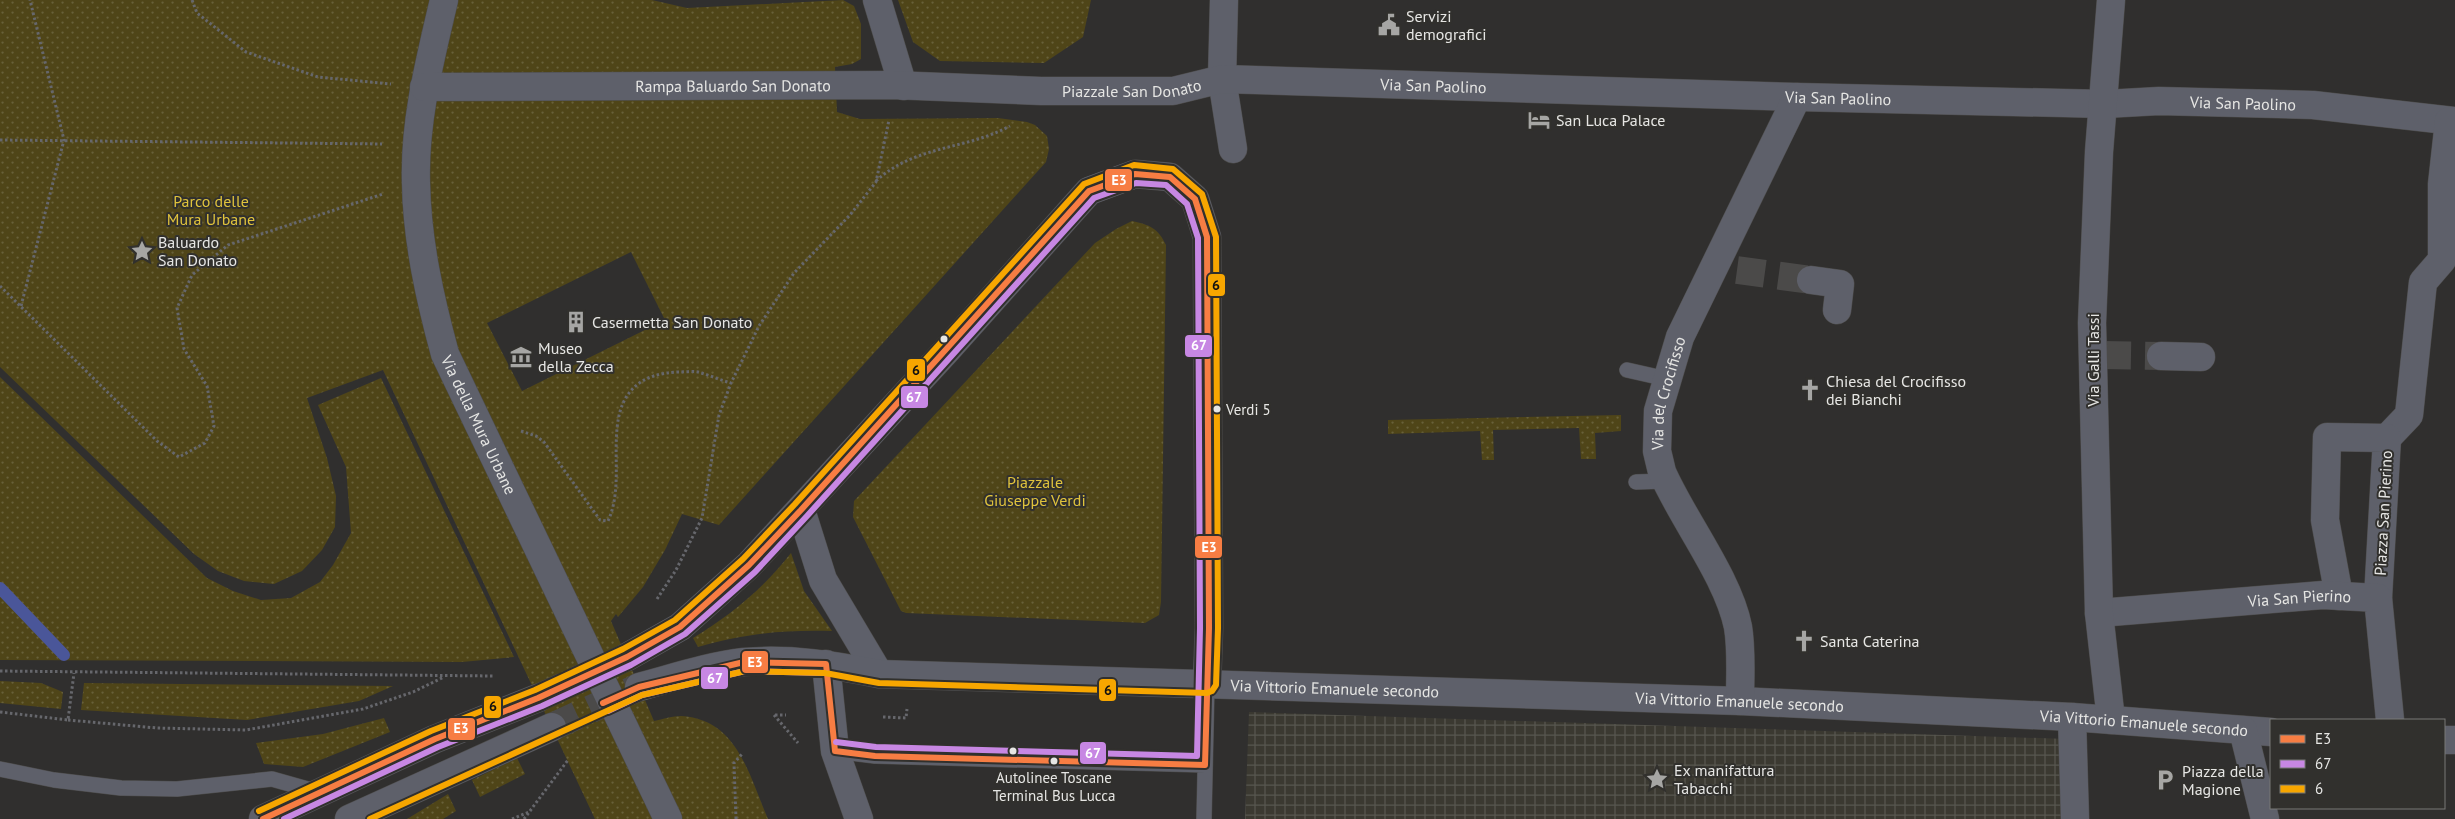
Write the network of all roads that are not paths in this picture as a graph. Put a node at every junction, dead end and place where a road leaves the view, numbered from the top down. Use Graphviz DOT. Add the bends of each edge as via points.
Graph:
graph roads {
  1 [pos="444,0"];
  2 [pos="878,0"];
  3 [pos="1224,0"];
  4 [pos="2112,0"];
  5 [pos="1222,78"];
  6 [pos="897,85"];
  7 [pos="424,86"];
  8 [pos="1037,91"];
  9 [pos="1797,96"];
  10 [pos="2104,104"];
  11 [pos="2452,121"];
  12 [pos="1233,149"];
  13 [pos="1811,280"];
  14 [pos="1838,310"];
  15 [pos="2161,356"];
  16 [pos="2201,357"];
  17 [pos="1626,370"];
  18 [pos="1667,379"];
  19 [pos="2387,438"];
  20 [pos="1666,481"];
  21 [pos="1636,482"];
  22 [pos="801,510"];
  23 [pos="2339,596"];
  24 [pos="2378,598"];
  25 [pos="2099,613"];
  26 [pos="627,657"];
  27 [pos="826,664"];
  28 [pos="879,674"];
  29 [pos="1207,684"];
  30 [pos="639,687"];
  31 [pos="538,698"];
  32 [pos="1740,701"];
  33 [pos="2072,717"];
  34 [pos="2390,719"];
  35 [pos="2111,720"];
  36 [pos="552,727"];
  37 [pos="2244,730"];
  38 [pos="2270,732"];
  39 [pos="835,751"];
  40 [pos="1205,765"];
  41 [pos="0,769"];
  42 [pos="320,792"];
  43 [pos="263,819"];
  44 [pos="349,819"];
  45 [pos="668,819"];
  46 [pos="859,819"];
  47 [pos="1204,819"];
  48 [pos="2075,819"];
  49 [pos="2266,819"];
  1 -- 7 [label="street, Via della Mura Urbane"];
  2 -- 6 [label="street"];
  3 -- 5 [label="street, Piazzale San Donato"];
  4 -- 10 [label="street, Via Galli Tassi"];
  5 -- 8 [label="street, Piazzale San Donato" via="1173,91"];
  5 -- 9 [label="street, Via San Paolino"];
  5 -- 12 [label="street, Piazzale San Donato"];
  6 -- 7 [label="street, Rampa Baluardo San Donato"];
  6 -- 8 [label="street, Rampa Baluardo San Donato"];
  7 -- 45 [label="street, Via della Mura Urbane" via="416,184 428,292 443,345"];
  9 -- 10 [label="street, Via San Paolino"];
  9 -- 18 [label="street, Via del Crocifisso" via="1725,268 1684,329"];
  10 -- 11 [label="street, Via San Paolino" via="2159,101 2313,105"];
  10 -- 25 [label="street, Via Galli Tassi" via="2099,152"];
  11 -- 19 [label="street" via="2442,184 2442,260 2423,282 2409,415"];
  13 -- 14 [label="street" via="1840,284"];
  15 -- 16 [label="street"];
  17 -- 18 [label="lane"];
  18 -- 20 [label="street, Via del Crocifisso" via="1656,431 1659,462"];
  19 -- 23 [label="street, Piazza San Pierino" via="2327,437 2324,520"];
  19 -- 24 [label="street, Piazza San Pierino"];
  20 -- 21 [label="lane"];
  20 -- 32 [label="street, Via del Crocifisso" via="1732,608 1740,645"];
  22 -- 26 [label="street" via="749,565 680,627"];
  22 -- 28 [label="street" via="823,580"];
  22 -- 29 [label="street" via="1089,191 1135,174 1170,177 1195,199 1207,237"];
  23 -- 24 [label="street, Via San Pierino"];
  23 -- 25 [label="street, Via San Pierino"];
  24 -- 34 [label="street"];
  25 -- 35 [label="street, Via Galli Tassi"];
  27 -- 28 [label="street"];
  27 -- 30 [label="street" via="744,662"];
  27 -- 39 [label="street"];
  28 -- 29 [label="street"];
  29 -- 32 [label="street, Via Vittorio Emanuele secondo"];
  29 -- 40 [label="lane"];
  31 -- 42 [label="street" via="469,724"];
  32 -- 33 [label="street, Via Vittorio Emanuele secondo"];
  33 -- 35 [label="street, Via Vittorio Emanuele secondo"];
  33 -- 48 [label="street"];
  35 -- 37 [label="street, Via Vittorio Emanuele secondo"];
  36 -- 44 [label="street"];
  37 -- 38 [label="street, Via Vittorio Emanuele secondo"];
  37 -- 49 [label="street"];
  39 -- 40 [label="lane" via="875,756"];
  39 -- 46 [label="street"];
  40 -- 47 [label="lane"];
  41 -- 42 [label="lane" via="121,788 177,789 272,778"];
  42 -- 43 [label="street"];
}
